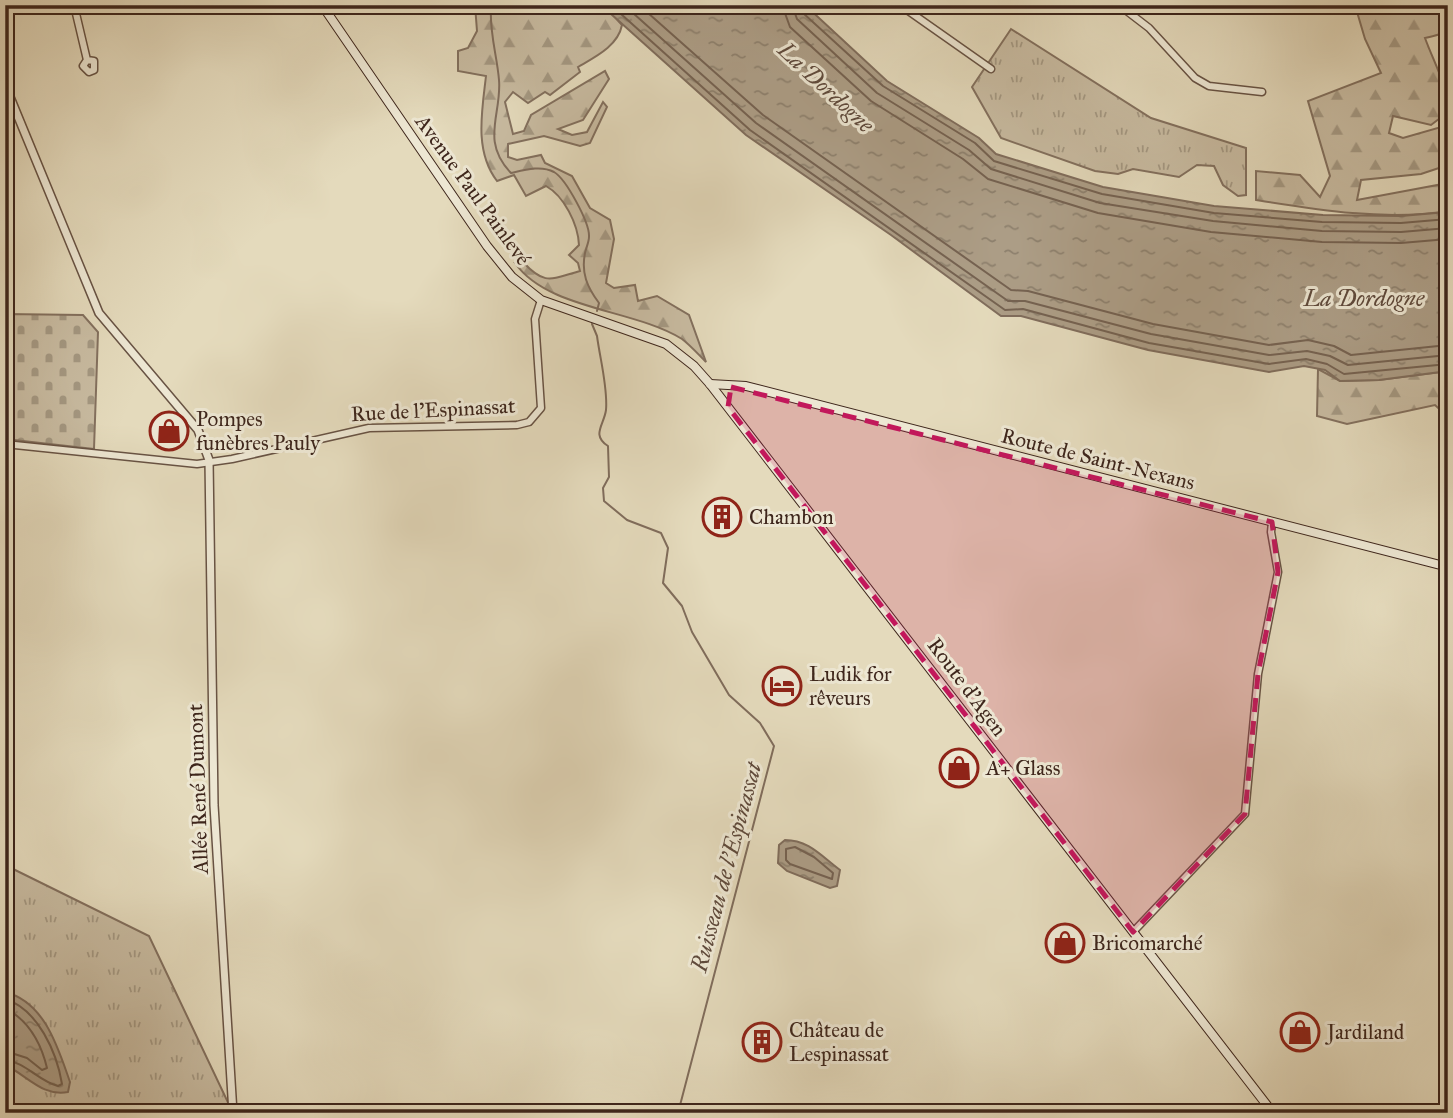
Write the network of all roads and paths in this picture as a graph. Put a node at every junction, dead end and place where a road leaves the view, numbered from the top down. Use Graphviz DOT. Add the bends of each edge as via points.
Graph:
graph roads {
  1 [pos="74,5"];
  2 [pos="322,5"];
  3 [pos="900,5"];
  4 [pos="1119,5"];
  5 [pos="87,61"];
  6 [pos="991,69"];
  7 [pos="5,85"];
  8 [pos="1262,92"];
  9 [pos="541,300"];
  10 [pos="711,386"];
  11 [pos="735,386"];
  12 [pos="728,407"];
  13 [pos="5,444"];
  14 [pos="209,463"];
  15 [pos="1272,522"];
  16 [pos="1448,568"];
  17 [pos="1133,932"];
  18 [pos="233,1113"];
  19 [pos="1273,1113"];
  1 -- 5 [label="street"];
  2 -- 9 [label="main road, Avenue Paul Painlevé" via="487,246 512,276"];
  3 -- 6 [label="street"];
  4 -- 8 [label="street" via="1149,28 1195,78 1209,86"];
  7 -- 14 [label="street, Allée René Dumont" via="99,313 198,430"];
  9 -- 10 [label="main road, Avenue Paul Painlevé" via="666,344"];
  9 -- 14 [label="street, Rue de l'Espinassat" via="535,319 541,408 529,422 369,428"];
  10 -- 11 [label="main road, Route de Saint-Nexans"];
  10 -- 12 [label="main road, Route d'Agen"];
  11 -- 12 [label="main road" via="726,398"];
  11 -- 15 [label="main road, Route de Saint-Nexans"];
  12 -- 17 [label="main road, Route d'Agen"];
  13 -- 14 [label="street, Rue de l'Espinassat"];
  14 -- 18 [label="street, Allée René Dumont" via="214,805"];
  15 -- 16 [label="main road, Route de Saint-Nexans"];
  15 -- 17 [label="street" via="1278,572 1258,674 1245,814"];
  17 -- 19 [label="main road, Route d'Agen"];
}
